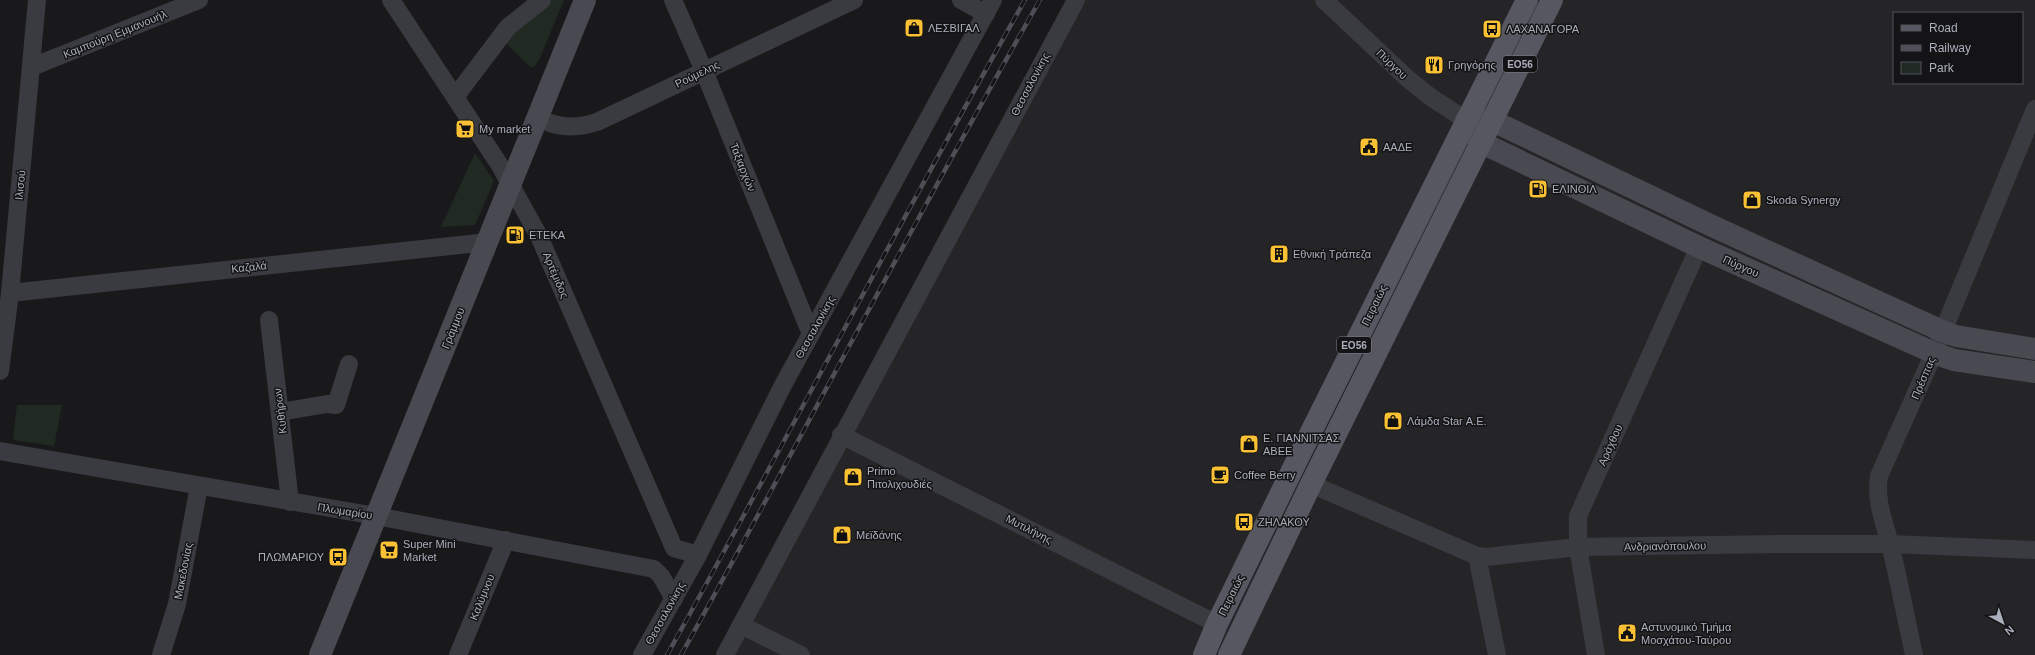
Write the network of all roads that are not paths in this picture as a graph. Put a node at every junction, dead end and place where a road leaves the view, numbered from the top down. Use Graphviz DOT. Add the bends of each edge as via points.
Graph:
graph roads {
  1 [pos="37,0"];
  2 [pos="199,0"];
  3 [pos="391,0"];
  4 [pos="542,0"];
  5 [pos="585,0"];
  6 [pos="672,0"];
  7 [pos="854,0"];
  8 [pos="961,0"];
  9 [pos="1076,0"];
  10 [pos="1324,0"];
  11 [pos="1527,0"];
  12 [pos="1552,0"];
  13 [pos="990,7"];
  14 [pos="32,67"];
  15 [pos="704,71"];
  16 [pos="455,97"];
  17 [pos="2035,109"];
  18 [pos="537,118"];
  19 [pos="1466,120"];
  20 [pos="1491,120"];
  21 [pos="1480,142"];
  22 [pos="511,184"];
  23 [pos="488,242"];
  24 [pos="1699,247"];
  25 [pos="10,293"];
  26 [pos="269,320"];
  27 [pos="1942,331"];
  28 [pos="811,334"];
  29 [pos="2035,349"];
  30 [pos="1934,353"];
  31 [pos="350,364"];
  32 [pos="0,370"];
  33 [pos="2035,372"];
  34 [pos="280,412"];
  35 [pos="841,434"];
  36 [pos="0,451"];
  37 [pos="1311,484"];
  38 [pos="199,486"];
  39 [pos="290,502"];
  40 [pos="376,516"];
  41 [pos="506,540"];
  42 [pos="1889,544"];
  43 [pos="1578,547"];
  44 [pos="2035,550"];
  45 [pos="698,555"];
  46 [pos="1476,556"];
  47 [pos="674,598"];
  48 [pos="1217,624"];
  49 [pos="741,625"];
  50 [pos="161,655"];
  51 [pos="320,655"];
  52 [pos="458,655"];
  53 [pos="642,655"];
  54 [pos="724,655"];
  55 [pos="801,655"];
  56 [pos="1204,655"];
  57 [pos="1229,655"];
  58 [pos="1497,655"];
  59 [pos="1596,655"];
  60 [pos="1914,655"];
  1 -- 14 [label="street, Ιλισού"];
  2 -- 14 [label="street, Καμπούρη Εμμανουήλ"];
  3 -- 16 [label="street, Αρτέμιδος"];
  4 -- 16 [label="street" via="508,27"];
  5 -- 18 [label="street, Γράμμου"];
  6 -- 15 [label="street, Ταξιαρχών"];
  7 -- 15 [label="street, Ρούμελης"];
  8 -- 13 [label="street"];
  9 -- 35 [label="street, Θεσσαλονίκης"];
  10 -- 19 [label="street, Πύργου" via="1408,79"];
  11 -- 19 [label="main road, Πειραιώς / ΕΟ56"];
  12 -- 20 [label="main road, Πειραιώς / ΕΟ56"];
  13 -- 28 [label="street, Θεσσαλονίκης"];
  14 -- 25 [label="street, Ιλισού"];
  15 -- 18 [label="street, Ρούμελης" via="585,126 562,127"];
  15 -- 28 [label="street, Ταξιαρχών"];
  16 -- 22 [label="street, Αρτέμιδος"];
  17 -- 27 [label="street, Πρέσπας"];
  18 -- 22 [label="street, Γράμμου"];
  19 -- 20 [label="street"];
  19 -- 21 [label="street, Πύργου"];
  19 -- 48 [label="main road, Πειραιώς / ΕΟ56"];
  20 -- 21 [label="main road, Πειραιώς / ΕΟ56"];
  20 -- 27 [label="street" via="1710,225"];
  21 -- 24 [label="street, Πύργου"];
  21 -- 37 [label="main road, Πειραιώς / ΕΟ56"];
  22 -- 23 [label="street, Γράμμου"];
  22 -- 45 [label="street, Αρτέμιδος" via="539,236 674,548"];
  23 -- 25 [label="street, Καζαλά"];
  23 -- 40 [label="street, Γράμμου"];
  24 -- 30 [label="street, Πύργου"];
  24 -- 43 [label="street, Αράχθου" via="1578,516"];
  25 -- 32 [label="street, Ιλισού"];
  26 -- 34 [label="street, Κυθήρων"];
  27 -- 29 [label="street" via="1956,336"];
  27 -- 30 [label="street, Πρέσπας"];
  28 -- 45 [label="street, Θεσσαλονίκης"];
  30 -- 33 [label="street, Πύργου" via="1954,360"];
  30 -- 42 [label="street, Πρέσπας" via="1879,476 1878,502"];
  31 -- 34 [label="street" via="336,405 327,404"];
  34 -- 39 [label="street, Κυθήρων"];
  35 -- 48 [label="street, Μυτιλήνης"];
  35 -- 49 [label="street, Θεσσαλονίκης"];
  36 -- 38 [label="street, Πλωμαρίου"];
  37 -- 46 [label="street, Ανδριανόπουλου"];
  37 -- 57 [label="main road, Πειραιώς / ΕΟ56"];
  38 -- 39 [label="street, Πλωμαρίου"];
  38 -- 50 [label="street, Μακεδονίας" via="176,604"];
  39 -- 40 [label="street, Πλωμαρίου"];
  40 -- 41 [label="street, Πλωμαρίου"];
  40 -- 51 [label="street, Γράμμου"];
  41 -- 47 [label="street, Πλωμαρίου" via="654,569"];
  41 -- 52 [label="street, Καλύμνου"];
  42 -- 43 [label="street, Ανδριανόπουλου"];
  42 -- 44 [label="street, Ανδριανόπουλου"];
  42 -- 60 [label="street, Πρέσπας"];
  43 -- 46 [label="street, Ανδριανόπουλου" via="1495,557"];
  43 -- 59 [label="street, Αράχθου"];
  45 -- 47 [label="street, Θεσσαλονίκης"];
  46 -- 58 [label="street"];
  47 -- 53 [label="street, Θεσσαλονίκης"];
  48 -- 56 [label="main road, Πειραιώς / ΕΟ56"];
  49 -- 54 [label="street, Θεσσαλονίκης"];
  49 -- 55 [label="street"];
}
